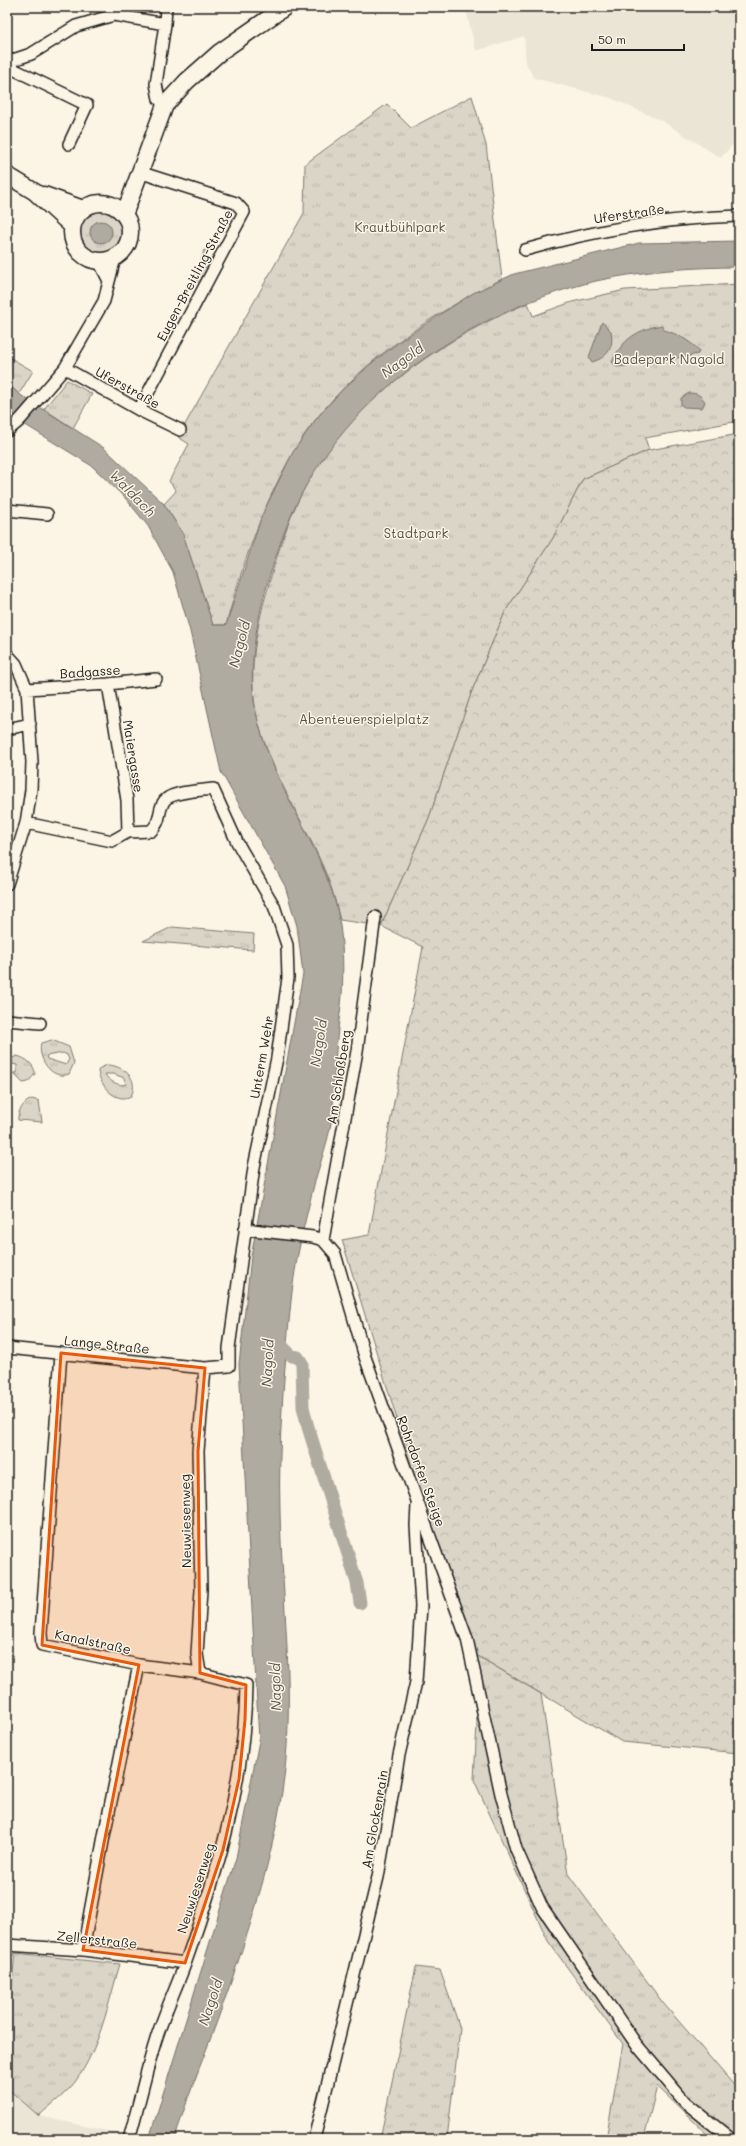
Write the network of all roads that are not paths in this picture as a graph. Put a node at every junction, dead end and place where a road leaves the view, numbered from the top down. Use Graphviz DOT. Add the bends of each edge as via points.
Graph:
graph roads {
  1 [pos="166,7"];
  2 [pos="285,7"];
  3 [pos="165,24"];
  4 [pos="7,62"];
  5 [pos="7,66"];
  6 [pos="165,105"];
  7 [pos="69,144"];
  8 [pos="139,172"];
  9 [pos="7,175"];
  10 [pos="35,192"];
  11 [pos="83,209"];
  12 [pos="118,210"];
  13 [pos="739,216"];
  14 [pos="72,226"];
  15 [pos="525,250"];
  16 [pos="107,260"];
  17 [pos="64,368"];
  18 [pos="139,410"];
  19 [pos="11,426"];
  20 [pos="180,430"];
  21 [pos="7,510"];
  22 [pos="47,514"];
  23 [pos="7,654"];
  24 [pos="156,679"];
  25 [pos="108,684"];
  26 [pos="27,689"];
  27 [pos="30,724"];
  28 [pos="7,729"];
  29 [pos="26,824"];
  30 [pos="128,832"];
  31 [pos="7,884"];
  32 [pos="375,917"];
  33 [pos="7,1020"];
  34 [pos="40,1023"];
  35 [pos="250,1229"];
  36 [pos="318,1238"];
  37 [pos="7,1348"];
  38 [pos="60,1353"];
  39 [pos="205,1368"];
  40 [pos="417,1498"];
  41 [pos="139,1665"];
  42 [pos="200,1673"];
  43 [pos="7,1945"];
  44 [pos="83,1950"];
  45 [pos="185,1963"];
  46 [pos="129,2139"];
  47 [pos="314,2139"];
  48 [pos="731,2139"];
  1 -- 3 [label="street"];
  2 -- 6 [label="street" via="220,52"];
  3 -- 4 [label="street" via="114,15 76,26 31,54"];
  3 -- 6 [label="street" via="156,84 159,99"];
  5 -- 7 [label="street" via="87,105"];
  6 -- 8 [label="street"];
  8 -- 12 [label="street"];
  8 -- 18 [label="street, Eugen-Breitling-Straße" via="236,203 244,212"];
  9 -- 10 [label="street"];
  10 -- 11 [label="street"];
  10 -- 14 [label="street"];
  11 -- 12 [label="street" via="102,203"];
  11 -- 14 [label="street"];
  12 -- 16 [label="street" via="128,223 129,241 126,248"];
  13 -- 15 [label="street, Uferstraße" via="707,217 585,233"];
  14 -- 16 [label="street" via="72,240 76,248 90,260"];
  16 -- 17 [label="street" via="109,281 104,301"];
  17 -- 18 [label="street, Uferstraße"];
  17 -- 19 [label="street"];
  18 -- 20 [label="street, Uferstraße"];
  21 -- 22 [label="street"];
  23 -- 26 [label="street" via="16,664"];
  24 -- 25 [label="street, Badgasse"];
  25 -- 26 [label="street, Badgasse"];
  25 -- 30 [label="street, Maiergasse" via="127,800"];
  26 -- 27 [label="street"];
  27 -- 28 [label="street"];
  27 -- 29 [label="street" via="31,790"];
  29 -- 30 [label="street" via="112,841"];
  29 -- 31 [label="street"];
  30 -- 35 [label="street, Unterm Wehr" via="151,831 159,823 162,804 166,798 177,794 213,790 237,842 274,906 287,945 288,978 277,1058 254,1167"];
  32 -- 36 [label="street, Am Schloßberg" via="357,1051"];
  33 -- 34 [label="street"];
  35 -- 36 [label="street"];
  35 -- 39 [label="street, Unterm Wehr" via="229,1348 229,1366"];
  36 -- 40 [label="street, Rohrdorfer Steige" via="334,1254 365,1357"];
  37 -- 38 [label="street, Lange Straße"];
  38 -- 39 [label="street, Lange Straße"];
  38 -- 41 [label="street, Kanalstraße" via="42,1645"];
  39 -- 42 [label="street, Neuwiesenweg" via="198,1451 201,1590 197,1654"];
  40 -- 47 [label="street, Am Glockenrain" via="421,1606 416,1682 399,1755 378,1878"];
  40 -- 48 [label="street, Rohrdorfer Steige" via="467,1639 501,1794 516,1849 542,1907 636,2044 686,2102"];
  41 -- 42 [label="street, Neuwiesenweg"];
  41 -- 44 [label="street, Kanalstraße"];
  42 -- 45 [label="street, Neuwiesenweg" via="246,1685 245,1720 239,1779 222,1850"];
  43 -- 44 [label="street, Zellerstraße"];
  44 -- 45 [label="street, Zellerstraße"];
  45 -- 46 [label="street, Neuwiesenweg" via="154,2045"];
}
